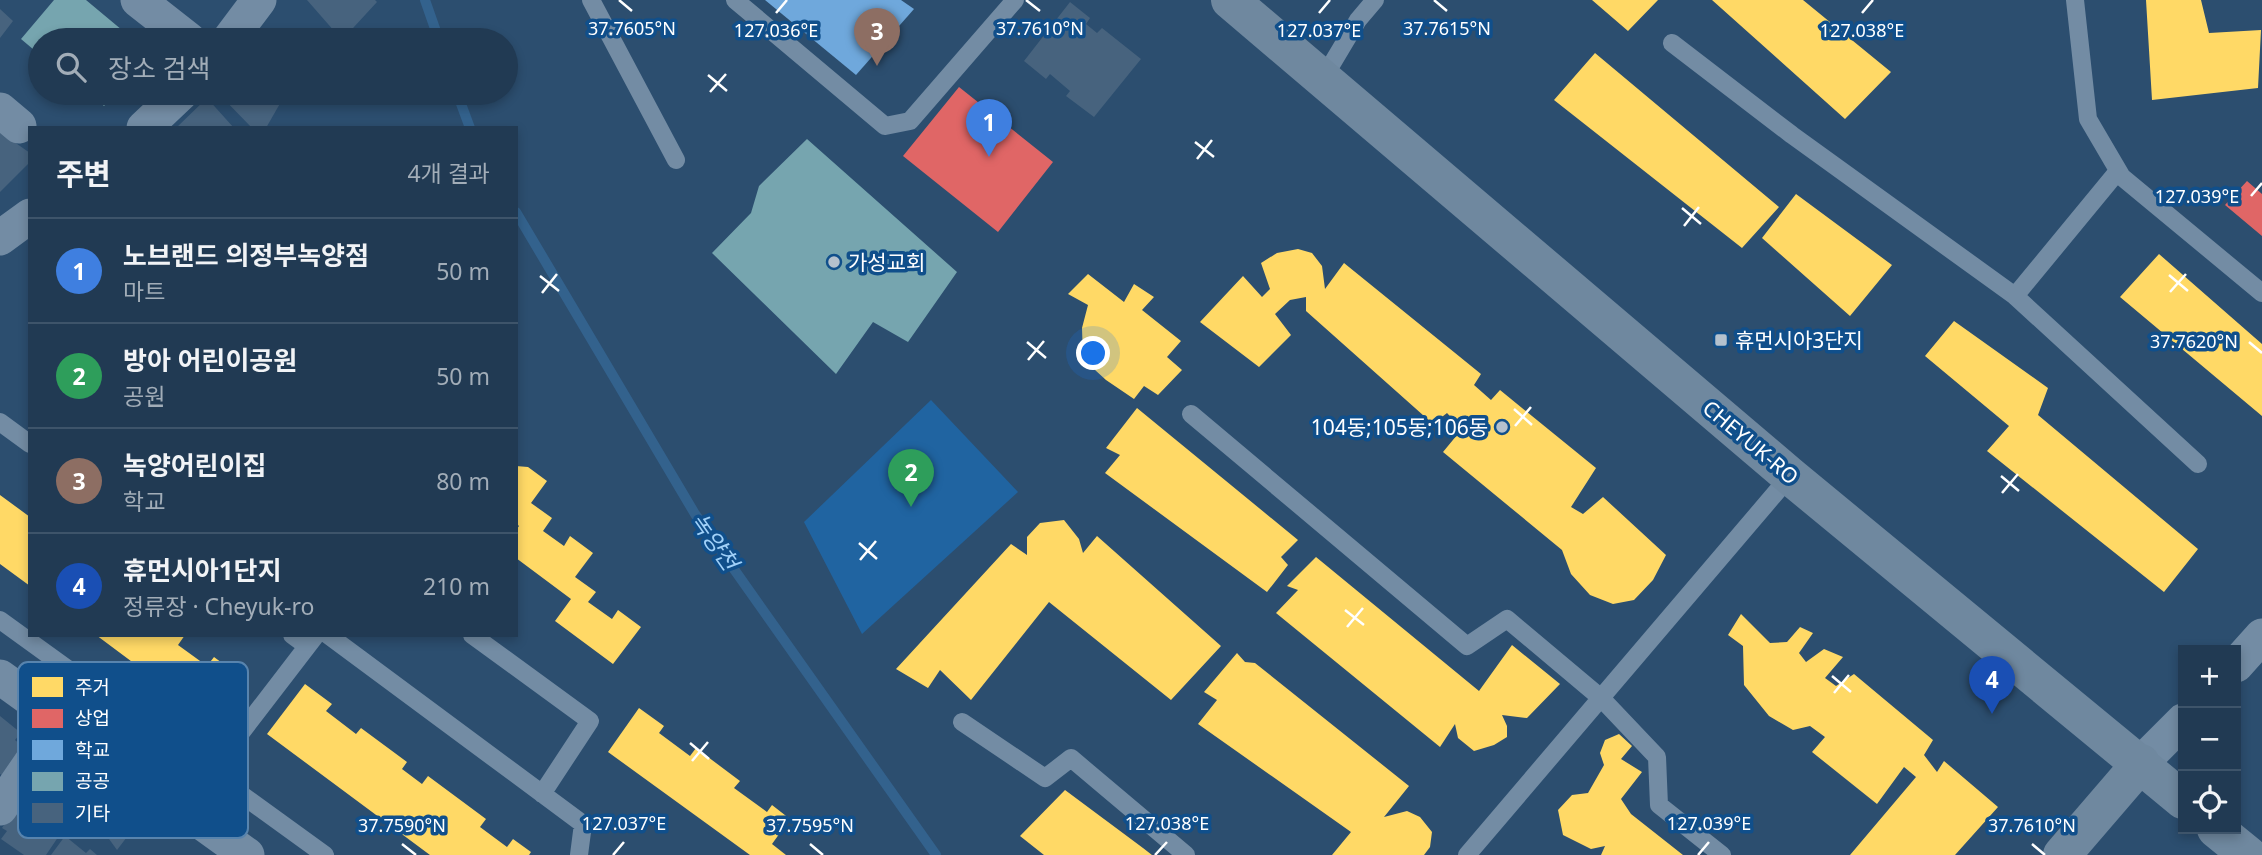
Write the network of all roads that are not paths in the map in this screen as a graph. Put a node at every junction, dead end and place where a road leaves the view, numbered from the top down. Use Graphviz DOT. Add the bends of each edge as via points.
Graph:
graph roads {
  1 [pos="138,0"];
  2 [pos="259,0"];
  3 [pos="591,0"];
  4 [pos="735,0"];
  5 [pos="1015,0"];
  6 [pos="1230,0"];
  7 [pos="1375,0"];
  8 [pos="2075,0"];
  9 [pos="174,28"];
  10 [pos="238,28"];
  11 [pos="1672,43"];
  12 [pos="1324,77"];
  13 [pos="169,105"];
  14 [pos="147,126"];
  15 [pos="676,160"];
  16 [pos="2118,171"];
  17 [pos="28,217"];
  18 [pos="0,238"];
  19 [pos="2262,293"];
  20 [pos="2015,296"];
  21 [pos="1191,414"];
  22 [pos="0,422"];
  23 [pos="28,443"];
  24 [pos="2198,464"];
  25 [pos="1790,476"];
  26 [pos="0,620"];
  27 [pos="2262,636"];
  28 [pos="331,637"];
  29 [pos="475,637"];
  30 [pos="312,641"];
  31 [pos="2241,659"];
  32 [pos="58,662"];
  33 [pos="0,677"];
  34 [pos="18,689"];
  35 [pos="1601,698"];
  36 [pos="962,722"];
  37 [pos="248,724"];
  38 [pos="2178,726"];
  39 [pos="2141,763"];
  40 [pos="18,782"];
  41 [pos="542,793"];
  42 [pos="2178,796"];
  43 [pos="248,800"];
  44 [pos="0,808"];
  45 [pos="2222,834"];
  46 [pos="224,838"];
  47 [pos="247,855"];
  48 [pos="325,855"];
  49 [pos="579,855"];
  50 [pos="1186,855"];
  51 [pos="1467,855"];
  52 [pos="1722,855"];
  53 [pos="2062,855"];
  54 [pos="2248,855"];
  1 -- 9 [label="street"];
  2 -- 10 [label="street"];
  3 -- 15 [label="lane"];
  4 -- 5 [label="lane" via="885,127 910,121"];
  6 -- 12 [label="street, CHEYUK-RO"];
  7 -- 12 [label="lane" via="1358,19"];
  8 -- 16 [label="lane" via="2088,119"];
  11 -- 20 [label="lane"];
  12 -- 25 [label="street, CHEYUK-RO"];
  13 -- 14 [label="street"];
  16 -- 19 [label="lane"];
  16 -- 20 [label="lane"];
  17 -- 18 [label="street"];
  20 -- 24 [label="lane"];
  21 -- 35 [label="lane" via="1467,646 1507,619"];
  22 -- 23 [label="lane"];
  25 -- 35 [label="lane"];
  25 -- 39 [label="street, CHEYUK-RO"];
  26 -- 32 [label="lane"];
  27 -- 31 [label="street"];
  28 -- 41 [label="lane"];
  29 -- 41 [label="lane" via="590,721"];
  30 -- 37 [label="lane"];
  33 -- 34 [label="street"];
  35 -- 51 [label="lane"];
  35 -- 52 [label="lane" via="1657,757 1658,805"];
  36 -- 50 [label="lane" via="1045,778 1070,758"];
  38 -- 39 [label="street"];
  39 -- 42 [label="street, CHEYUK-RO"];
  39 -- 53 [label="street"];
  40 -- 44 [label="street"];
  41 -- 49 [label="lane" via="583,824"];
  43 -- 48 [label="lane"];
  45 -- 54 [label="street"];
  46 -- 47 [label="street"];
}
